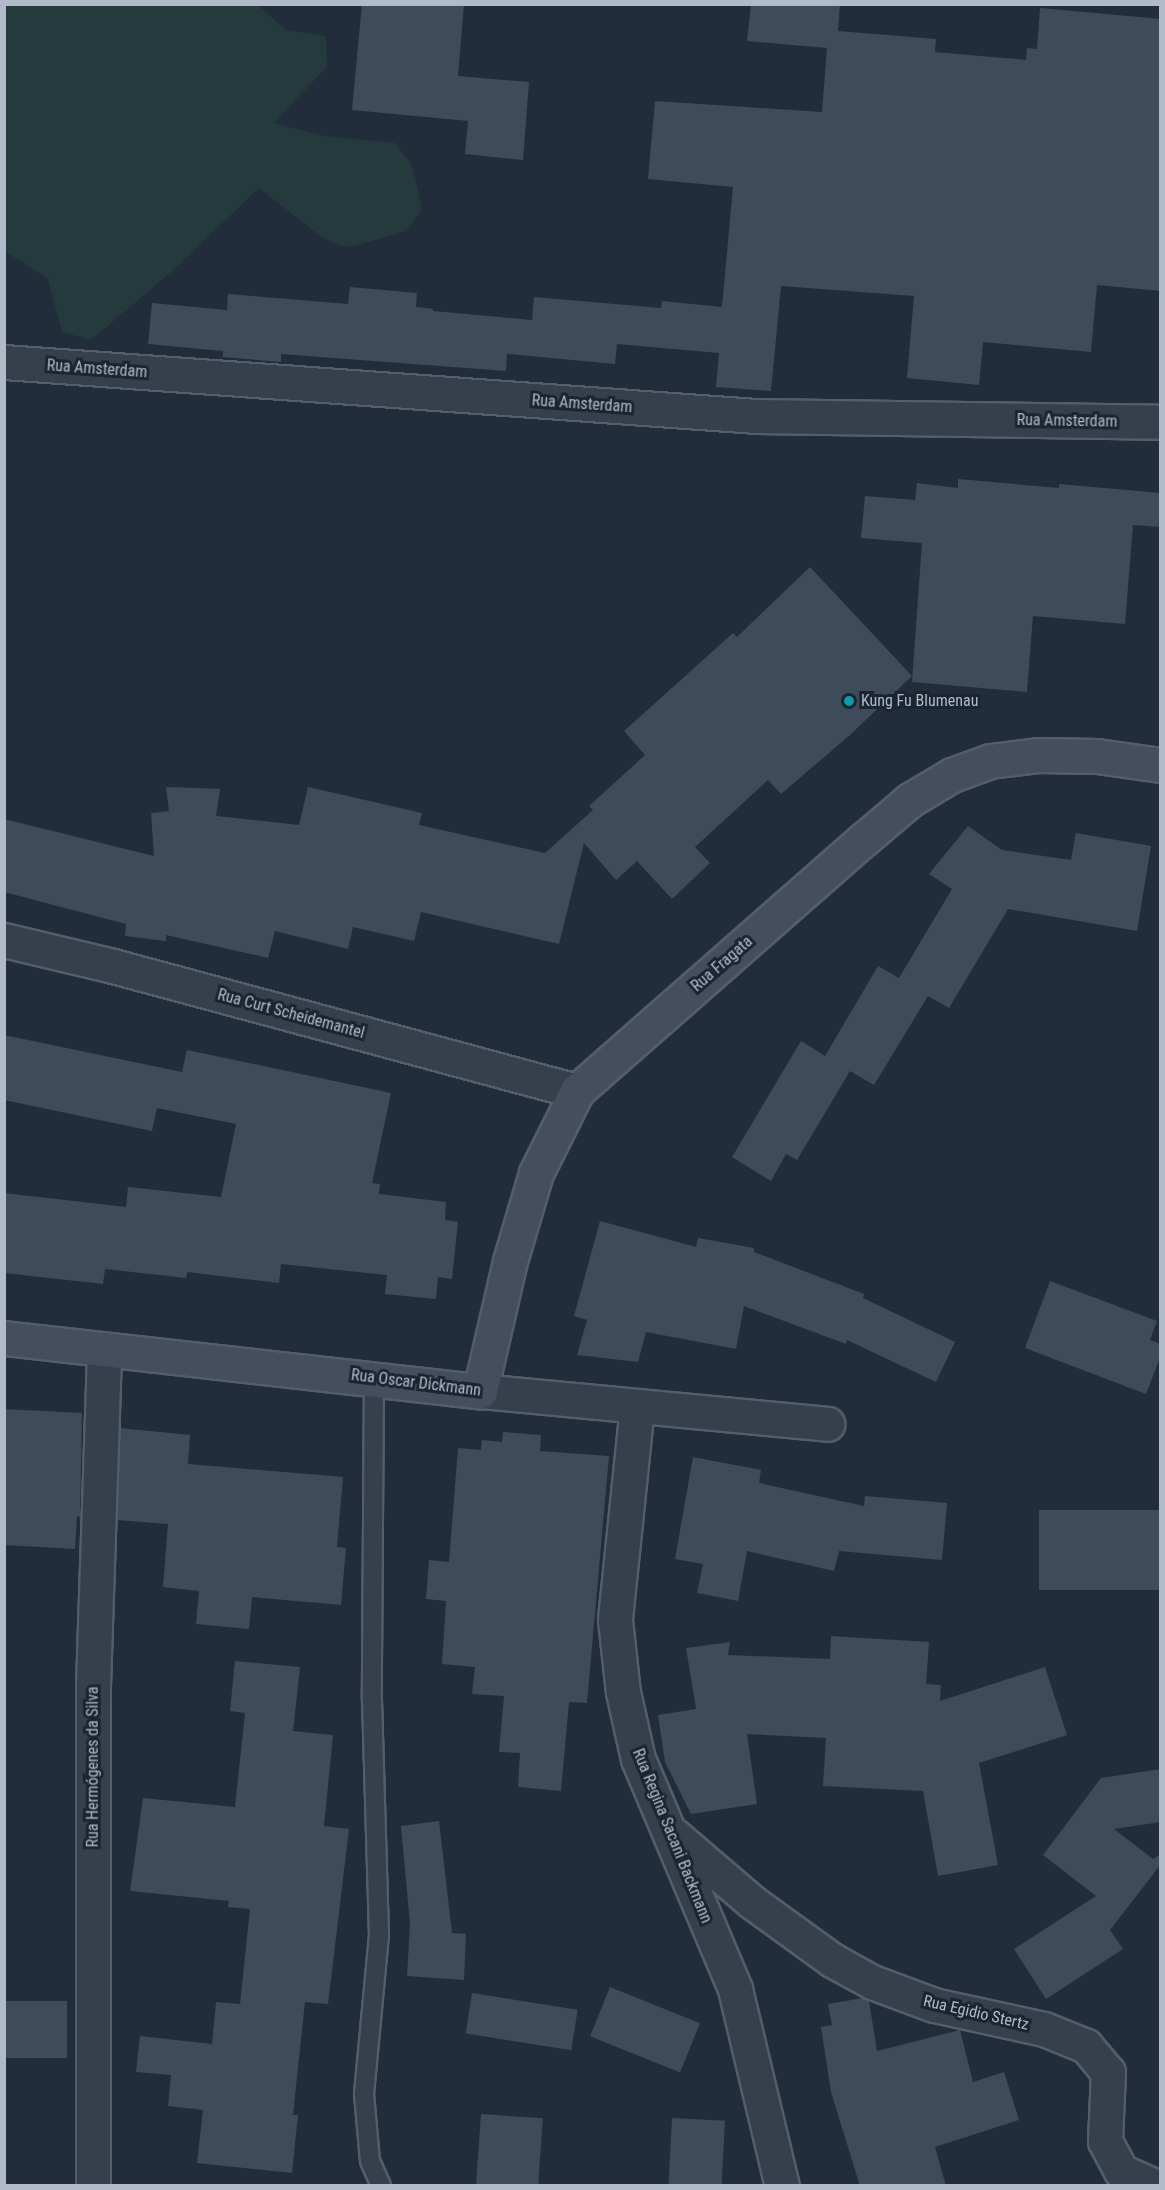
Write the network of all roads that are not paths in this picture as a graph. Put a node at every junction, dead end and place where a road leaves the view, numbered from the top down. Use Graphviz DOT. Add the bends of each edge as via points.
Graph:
graph roads {
  1 [pos="4,362"];
  2 [pos="1161,422"];
  3 [pos="1161,765"];
  4 [pos="4,940"];
  5 [pos="577,1091"];
  6 [pos="4,1338"];
  7 [pos="104,1349"];
  8 [pos="374,1378"];
  9 [pos="480,1391"];
  10 [pos="637,1407"];
  11 [pos="827,1424"];
  12 [pos="669,1831"];
  13 [pos="93,2186"];
  14 [pos="381,2186"];
  15 [pos="782,2186"];
  16 [pos="1155,2186"];
  1 -- 2 [label="street, Rua Amsterdam" via="755,416"];
  3 -- 5 [label="street, Rua Fragata" via="1097,756 1038,755 990,761 952,775 894,813"];
  4 -- 5 [label="street, Rua Curt Scheidemantel"];
  5 -- 9 [label="street, Rua Fragata" via="536,1173 510,1261"];
  6 -- 7 [label="street, Rua Oscar Dickmann"];
  7 -- 8 [label="street, Rua Oscar Dickmann"];
  7 -- 13 [label="street, Rua Hermógenes da Silva" via="93,1685"];
  8 -- 9 [label="street, Rua Oscar Dickmann"];
  8 -- 14 [label="lane" via="372,1700 380,1935 364,2094 370,2161"];
  9 -- 10 [label="street, Rua Oscar Dickmann"];
  10 -- 11 [label="street, Rua Oscar Dickmann"];
  10 -- 12 [label="street, Rua Regina Sacani Backmann" via="615,1620 623,1692 638,1759"];
  12 -- 15 [label="street, Rua Regina Sacani Backmann" via="735,1989"];
  12 -- 16 [label="street, Rua Egidio Stertz" via="752,1902 832,1960 872,1982 934,2005 1044,2029 1086,2046 1108,2072 1105,2141 1121,2171"];
}
